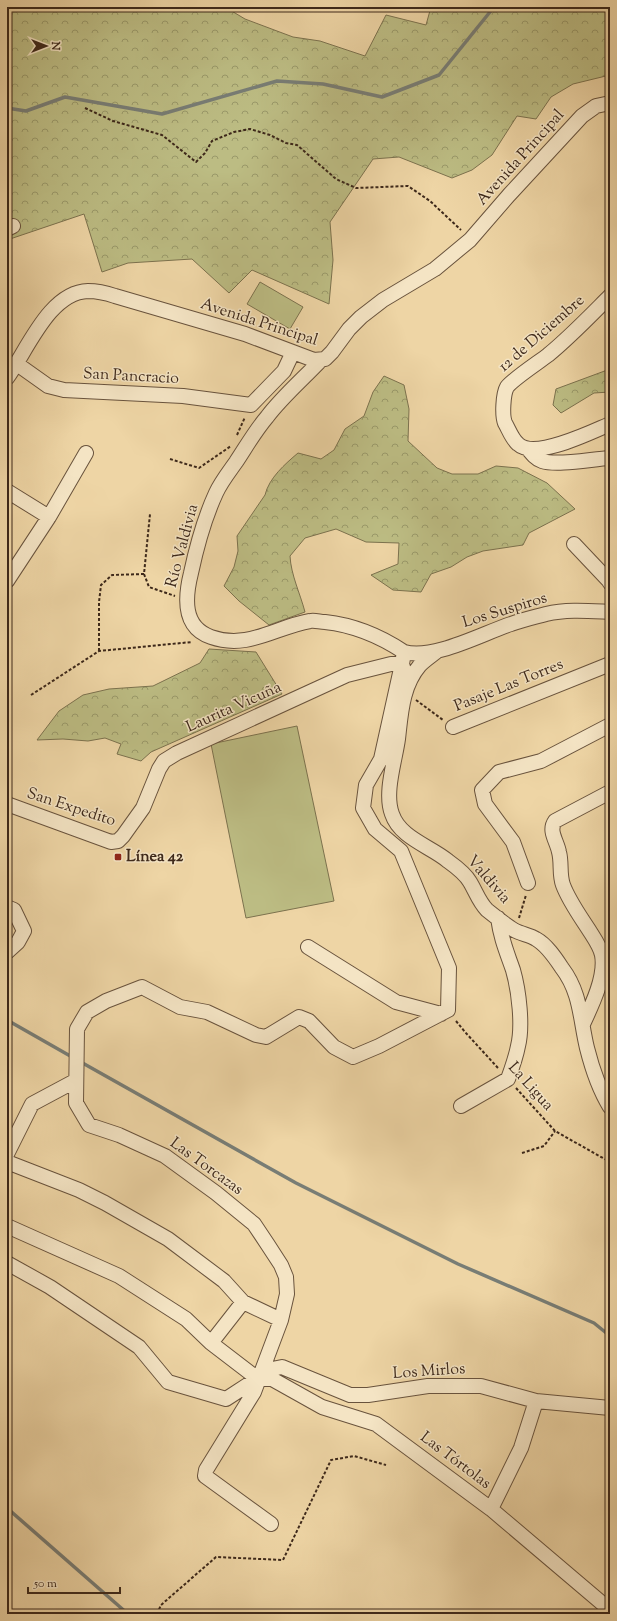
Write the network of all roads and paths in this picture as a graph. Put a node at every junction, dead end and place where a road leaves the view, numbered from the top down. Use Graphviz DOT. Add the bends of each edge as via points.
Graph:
graph roads {
  1 [pos="610,103"];
  2 [pos="85,108"];
  3 [pos="470,240"];
  4 [pos="610,296"];
  5 [pos="293,352"];
  6 [pos="321,360"];
  7 [pos="17,364"];
  8 [pos="7,378"];
  9 [pos="251,405"];
  10 [pos="610,424"];
  11 [pos="235,438"];
  12 [pos="232,445"];
  13 [pos="528,449"];
  14 [pos="86,453"];
  15 [pos="610,458"];
  16 [pos="170,459"];
  17 [pos="7,491"];
  18 [pos="150,514"];
  19 [pos="49,517"];
  20 [pos="574,544"];
  21 [pos="144,574"];
  22 [pos="7,581"];
  23 [pos="610,583"];
  24 [pos="186,601"];
  25 [pos="610,612"];
  26 [pos="193,642"];
  27 [pos="100,651"];
  28 [pos="436,652"];
  29 [pos="403,658"];
  30 [pos="610,664"];
  31 [pos="407,687"];
  32 [pos="31,695"];
  33 [pos="610,725"];
  34 [pos="453,727"];
  35 [pos="610,792"];
  36 [pos="7,804"];
  37 [pos="123,836"];
  38 [pos="528,883"];
  39 [pos="7,907"];
  40 [pos="498,918"];
  41 [pos="515,930"];
  42 [pos="308,947"];
  43 [pos="7,952"];
  44 [pos="444,1012"];
  45 [pos="583,1024"];
  46 [pos="508,1079"];
  47 [pos="75,1081"];
  48 [pos="461,1106"];
  49 [pos="610,1107"];
  50 [pos="555,1131"];
  51 [pos="522,1153"];
  52 [pos="7,1154"];
  53 [pos="7,1162"];
  54 [pos="610,1162"];
  55 [pos="7,1226"];
  56 [pos="7,1263"];
  57 [pos="243,1302"];
  58 [pos="280,1320"];
  59 [pos="211,1343"];
  60 [pos="258,1379"];
  61 [pos="536,1401"];
  62 [pos="610,1408"];
  63 [pos="491,1509"];
  64 [pos="271,1524"];
  65 [pos="610,1610"];
  1 -- 3 [label="street, Avenida Principal" via="596,106 582,116"];
  2 -- 3 [label="path" via="113,121 162,135 196,162 212,141 234,132 250,129 270,135 297,145 336,179 356,188 408,186 430,201"];
  3 -- 6 [label="street, Avenida Principal" via="435,269 383,300 361,317 329,356"];
  4 -- 13 [label="street, 12 de Diciembre" via="548,355 507,388 503,404 504,420 518,445"];
  5 -- 6 [label="street, Avenida Principal"];
  5 -- 7 [label="street, Avenida Principal" via="238,332 101,292 88,291 78,292 51,311 38,326"];
  5 -- 9 [label="street" via="284,371"];
  6 -- 24 [label="street, Río Valdivia" via="267,417 217,491 202,525"];
  7 -- 8 [label="street, Avenida Principal"];
  7 -- 9 [label="street, San Pancracio" via="48,386 64,390 183,396"];
  9 -- 11 [label="path"];
  10 -- 13 [label="street" via="566,442 545,448"];
  12 -- 16 [label="path" via="199,468"];
  13 -- 15 [label="street, 12 de Diciembre" via="541,461 553,463"];
  14 -- 19 [label="street"];
  17 -- 19 [label="street"];
  18 -- 21 [label="path"];
  19 -- 22 [label="street"];
  20 -- 23 [label="street"];
  21 -- 24 [label="path" via="150,587"];
  21 -- 27 [label="path" via="112,575 101,585"];
  24 -- 29 [label="street, Río Valdivia" via="193,625 215,638 248,641 282,628 312,621 339,623 389,642"];
  25 -- 28 [label="street, Los Suspiros" via="575,610 548,613 512,623"];
  26 -- 27 [label="path"];
  27 -- 32 [label="path"];
  28 -- 29 [label="street, Río Valdivia" via="412,654"];
  28 -- 31 [label="street, Valdivia" via="420,666"];
  29 -- 31 [label="street"];
  29 -- 37 [label="street, Laurita Vicuña" via="391,664 347,675 170,756 159,769 143,808"];
  29 -- 44 [label="street" via="380,759 366,785 363,808 375,829 401,851 449,968"];
  30 -- 34 [label="street, Pasaje Las Torres"];
  31 -- 34 [label="path, Pasaje Las Torres"];
  31 -- 40 [label="street, Valdivia" via="400,715 390,785 389,800 394,820 411,838 437,853 469,880 479,900"];
  33 -- 38 [label="street" via="541,761 499,772 482,790 485,804 513,842"];
  35 -- 45 [label="street" via="552,825 559,852 563,885 600,949 603,964 597,995"];
  36 -- 37 [label="street, San Expedito" via="111,842 118,841"];
  38 -- 41 [label="path"];
  39 -- 43 [label="street" via="14,910 24,931 18,942"];
  40 -- 41 [label="street, Valdivia"];
  40 -- 46 [label="street" via="500,933 513,971 518,1000 519,1045"];
  41 -- 45 [label="street, Valdivia" via="537,939 563,969 573,984"];
  42 -- 44 [label="street" via="396,1002"];
  44 -- 46 [label="path, La Ligua"];
  44 -- 47 [label="street, Las Torcazas" via="353,1057 334,1047 309,1021 300,1017 266,1037 256,1035 207,1012 180,1007 142,987 106,1001 87,1012 77,1029"];
  45 -- 49 [label="street, Valdivia" via="593,1069"];
  46 -- 48 [label="street"];
  46 -- 50 [label="path, La Ligua"];
  47 -- 52 [label="street" via="32,1104"];
  47 -- 58 [label="street, Las Torcazas" via="76,1103 89,1125 119,1135 165,1156 254,1224 286,1277 287,1294"];
  50 -- 51 [label="path" via="544,1146"];
  50 -- 54 [label="path, La Ligua"];
  53 -- 57 [label="street" via="79,1190 168,1240 224,1280"];
  55 -- 59 [label="street" via="119,1276 186,1319"];
  56 -- 60 [label="street, Los Mirlos" via="50,1287 139,1347 168,1382 226,1399"];
  57 -- 58 [label="street"];
  57 -- 59 [label="street"];
  58 -- 60 [label="street, Las Torcazas"];
  59 -- 60 [label="street"];
  60 -- 61 [label="street, Los Mirlos" via="272,1369 282,1367 350,1395 368,1395 428,1386 481,1386"];
  60 -- 63 [label="street, Las Tórtolas" via="272,1379 322,1407 376,1424"];
  60 -- 64 [label="street, Las Torcazas" via="254,1392 206,1470 205,1476"];
  61 -- 62 [label="street, Los Mirlos"];
  61 -- 63 [label="street" via="521,1448"];
  63 -- 65 [label="street, Las Tórtolas"];
}
